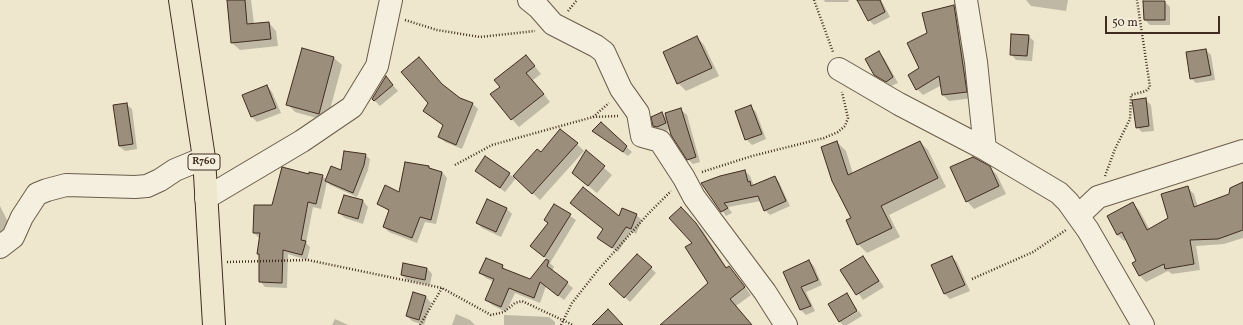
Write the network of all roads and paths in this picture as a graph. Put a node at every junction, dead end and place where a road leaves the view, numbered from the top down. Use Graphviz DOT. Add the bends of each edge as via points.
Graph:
graph roads {
  1 [pos="180,0"];
  2 [pos="529,0"];
  3 [pos="577,0"];
  4 [pos="814,0"];
  5 [pos="966,0"];
  6 [pos="1136,0"];
  7 [pos="390,8"];
  8 [pos="553,24"];
  9 [pos="839,69"];
  10 [pos="638,113"];
  11 [pos="985,149"];
  12 [pos="1243,151"];
  13 [pos="204,158"];
  14 [pos="455,165"];
  15 [pos="684,178"];
  16 [pos="1098,197"];
  17 [pos="206,198"];
  18 [pos="1083,223"];
  19 [pos="0,247"];
  20 [pos="211,262"];
  21 [pos="972,279"];
  22 [pos="442,288"];
  23 [pos="563,320"];
  24 [pos="214,325"];
  25 [pos="420,325"];
  26 [pos="561,325"];
  27 [pos="572,325"];
  28 [pos="786,325"];
  29 [pos="1143,325"];
  1 -- 13 [label="main road, R760"];
  2 -- 8 [label="street"];
  3 -- 8 [label="path" via="563,17"];
  4 -- 9 [label="path"];
  5 -- 11 [label="street" via="976,62"];
  6 -- 16 [label="path" via="1150,87 1146,91 1130,94 1130,119"];
  7 -- 8 [label="path" via="437,30 480,38 531,33"];
  7 -- 17 [label="street" via="377,66 352,107 302,142 262,163"];
  8 -- 10 [label="street" via="604,52 621,89"];
  9 -- 11 [label="street"];
  9 -- 15 [label="path" via="848,118 845,126 838,132"];
  10 -- 14 [label="path" via="593,117 492,145"];
  10 -- 15 [label="street" via="642,136 660,140"];
  11 -- 18 [label="street" via="1059,194"];
  12 -- 16 [label="street"];
  13 -- 17 [label="main road, R760"];
  13 -- 19 [label="street" via="175,170 147,186 66,185 37,194 13,237"];
  15 -- 23 [label="path" via="598,270 572,303"];
  15 -- 28 [label="street" via="694,197"];
  16 -- 18 [label="street"];
  17 -- 20 [label="main road, R760"];
  18 -- 21 [label="path" via="1070,228 1033,252"];
  18 -- 29 [label="street"];
  20 -- 22 [label="path" via="308,260"];
  20 -- 24 [label="main road, R760"];
  22 -- 23 [label="path" via="491,316 504,312 522,301"];
  22 -- 25 [label="path"];
  23 -- 26 [label="path"];
  23 -- 27 [label="path"];
}
